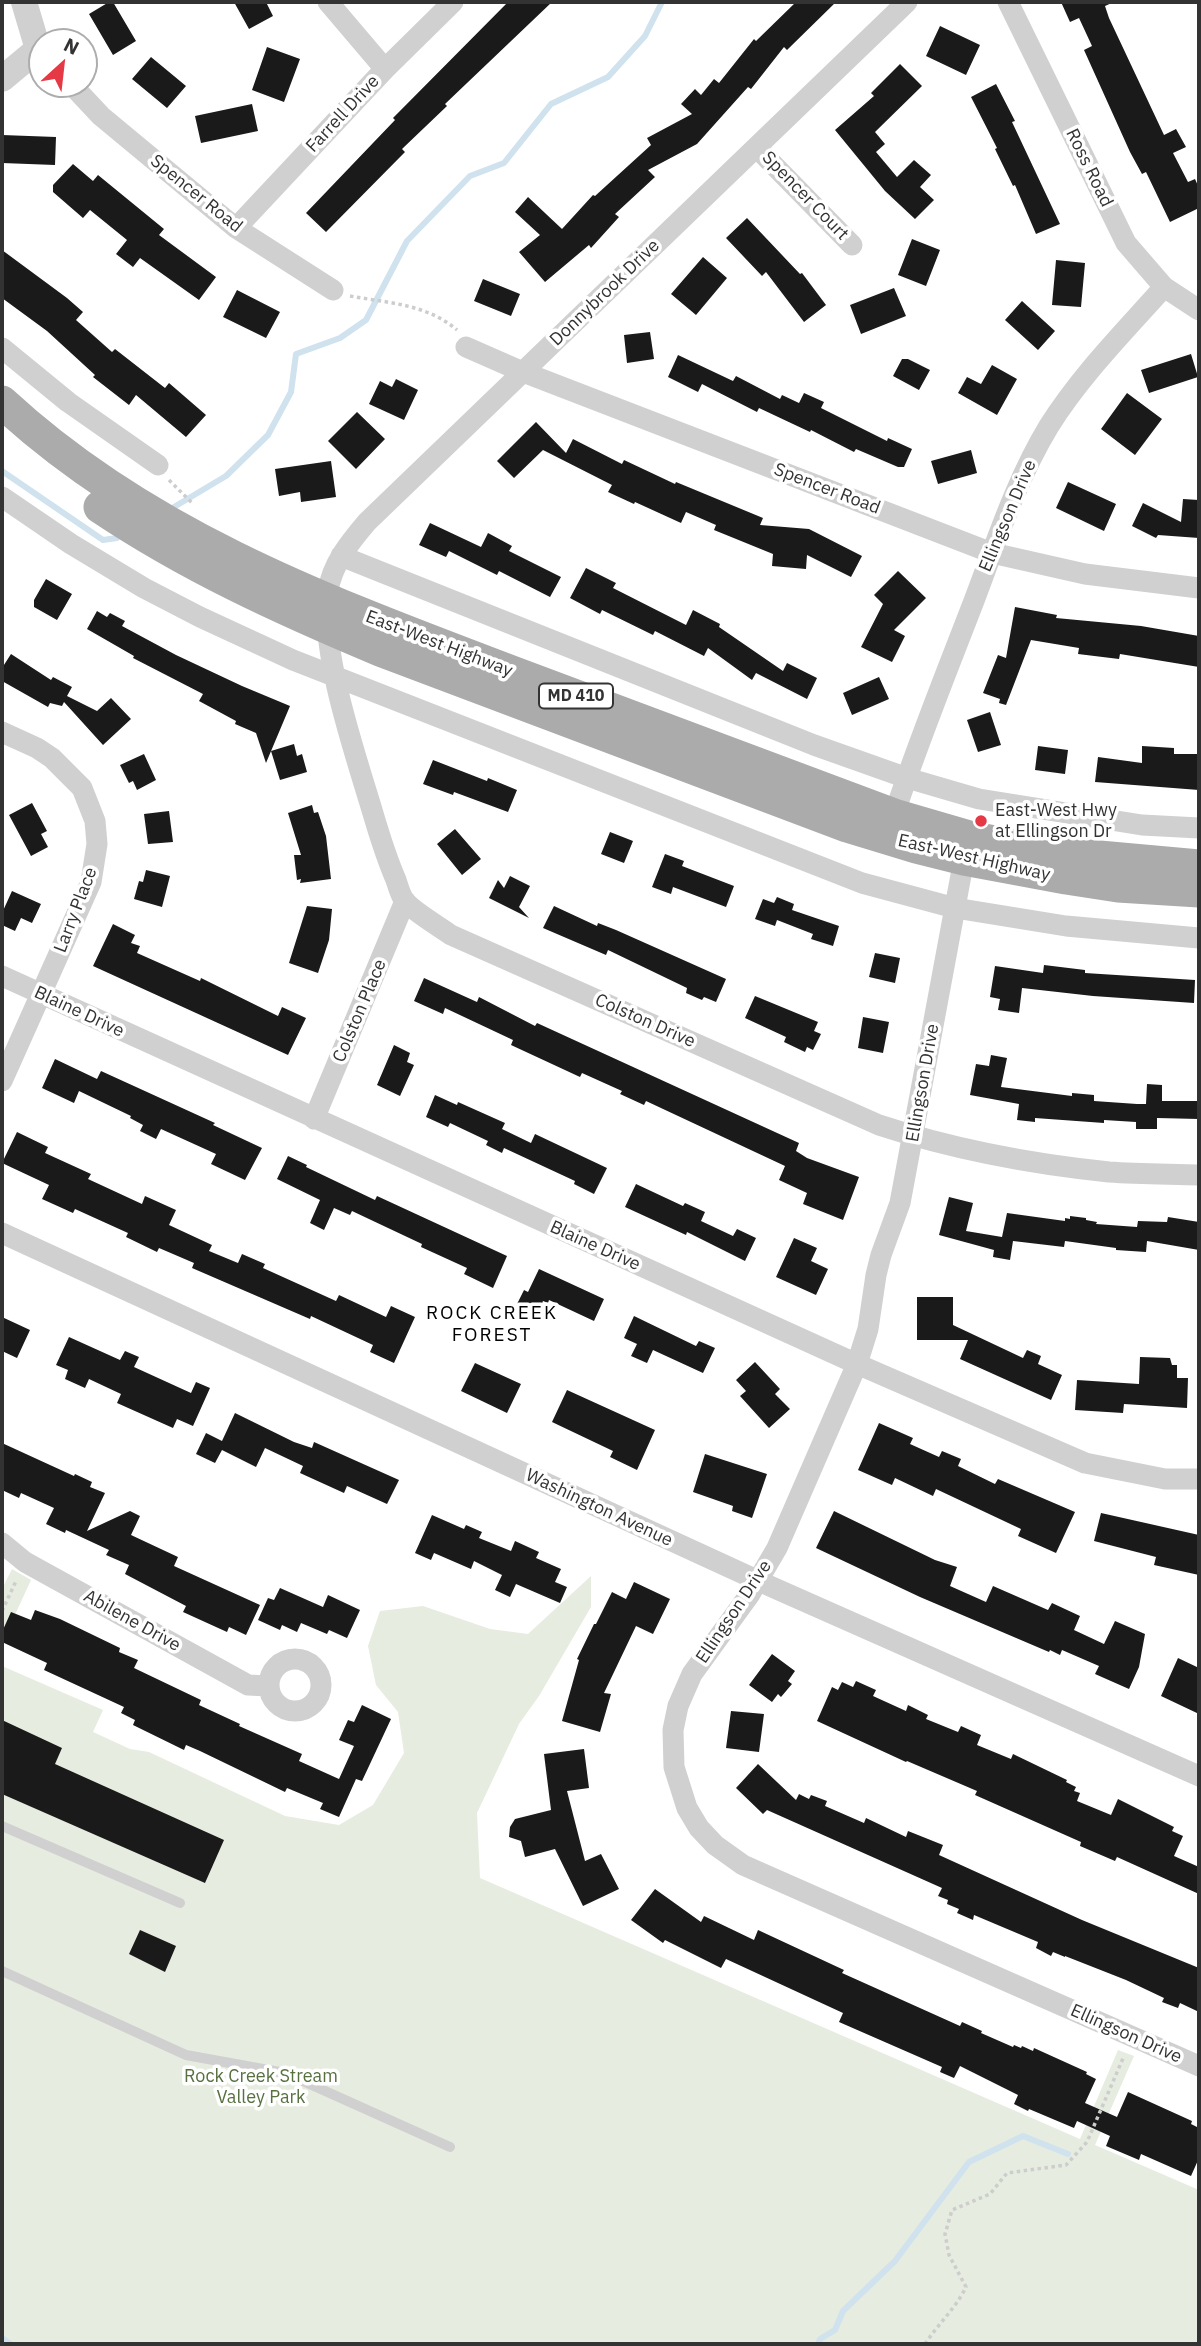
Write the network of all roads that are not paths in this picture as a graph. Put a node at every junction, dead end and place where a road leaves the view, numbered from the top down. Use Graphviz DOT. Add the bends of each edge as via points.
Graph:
graph roads {
  1 [pos="24,2"];
  2 [pos="328,2"];
  3 [pos="453,2"];
  4 [pos="907,2"];
  5 [pos="1008,2"];
  6 [pos="32,28"];
  7 [pos="28,60"];
  8 [pos="385,69"];
  9 [pos="2,79"];
  10 [pos="84,98"];
  11 [pos="757,148"];
  12 [pos="236,228"];
  13 [pos="852,245"];
  14 [pos="1164,287"];
  15 [pos="342,293"];
  16 [pos="1199,310"];
  17 [pos="466,347"];
  18 [pos="2,348"];
  19 [pos="523,372"];
  20 [pos="2,402"];
  21 [pos="2,433"];
  22 [pos="158,465"];
  23 [pos="2,497"];
  24 [pos="992,553"];
  25 [pos="341,556"];
  26 [pos="1199,588"];
  27 [pos="328,614"];
  28 [pos="335,676"];
  29 [pos="2,732"];
  30 [pos="907,778"];
  31 [pos="894,815"];
  32 [pos="1199,828"];
  33 [pos="964,859"];
  34 [pos="1199,866"];
  35 [pos="1199,891"];
  36 [pos="405,901"];
  37 [pos="955,908"];
  38 [pos="1199,938"];
  39 [pos="2,976"];
  40 [pos="42,995"];
  41 [pos="2,1081"];
  42 [pos="314,1119"];
  43 [pos="914,1136"];
  44 [pos="1199,1175"];
  45 [pos="2,1234"];
  46 [pos="857,1364"];
  47 [pos="1199,1479"];
  48 [pos="2,1543"];
  49 [pos="758,1580"];
  50 [pos="269,1686"];
  51 [pos="1199,1776"];
  52 [pos="2,1826"];
  53 [pos="180,1903"];
  54 [pos="2,1971"];
  55 [pos="1199,2066"];
  56 [pos="450,2147"];
  1 -- 6 [label="street"];
  2 -- 8 [label="street"];
  3 -- 8 [label="street, Farrell Drive"];
  4 -- 11 [label="street, Donnybrook Drive"];
  5 -- 14 [label="street, Ross Road" via="1126,243"];
  7 -- 9 [label="street"];
  8 -- 12 [label="street, Farrell Drive"];
  10 -- 12 [label="street, Spencer Road"];
  11 -- 13 [label="street, Spencer Court"];
  11 -- 19 [label="street, Donnybrook Drive"];
  12 -- 15 [label="street, Spencer Road"];
  14 -- 16 [label="street, Ross Road"];
  14 -- 24 [label="street, Ellingson Drive" via="1074,390 1050,426 1027,466"];
  17 -- 19 [label="street, Spencer Road"];
  18 -- 22 [label="street" via="68,402"];
  19 -- 24 [label="street, Spencer Road"];
  19 -- 25 [label="street, Donnybrook Drive" via="367,522"];
  20 -- 27 [label="main road, East-West Highway / MD 410" via="80,467 136,504"];
  21 -- 27 [label="main road, East-West Highway / MD 410" via="139,533 234,586"];
  23 -- 28 [label="street" via="144,588"];
  24 -- 26 [label="street, Spencer Road" via="1085,574"];
  24 -- 30 [label="street, Ellingson Drive"];
  25 -- 27 [label="street, Donnybrook Drive" via="332,577"];
  25 -- 30 [label="street"];
  27 -- 28 [label="street, Colston Drive"];
  27 -- 31 [label="main road, East-West Highway / MD 410" via="389,625"];
  27 -- 33 [label="main road, East-West Highway / MD 410" via="405,660 847,826"];
  28 -- 36 [label="street, Colston Drive" via="384,853"];
  28 -- 37 [label="street" via="862,883"];
  29 -- 40 [label="street, Larry Place" via="52,758 82,788 95,821 97,844 91,882"];
  30 -- 31 [label="street, Ellingson Drive"];
  30 -- 32 [label="street" via="993,802 1142,825"];
  31 -- 34 [label="main road, East-West Highway / MD 410" via="973,838 1055,853"];
  33 -- 35 [label="main road, East-West Highway / MD 410" via="1118,886"];
  33 -- 37 [label="street, Ellingson Drive"];
  36 -- 42 [label="street, Colston Place"];
  36 -- 43 [label="street, Colston Drive" via="451,935 866,1119"];
  37 -- 38 [label="street" via="1066,926"];
  37 -- 43 [label="street, Ellingson Drive"];
  39 -- 40 [label="street, Blaine Drive"];
  40 -- 41 [label="street, Larry Place"];
  40 -- 42 [label="street, Blaine Drive"];
  42 -- 46 [label="street, Blaine Drive"];
  43 -- 44 [label="street, Colston Drive" via="1109,1172"];
  43 -- 46 [label="street, Ellingson Drive"];
  45 -- 49 [label="street, Washington Avenue"];
  46 -- 47 [label="street, Blaine Drive" via="1085,1463 1165,1479"];
  46 -- 49 [label="street, Ellingson Drive" via="777,1548"];
  48 -- 50 [label="street, Abilene Drive" via="25,1562 248,1685"];
  49 -- 51 [label="street, Washington Avenue"];
  49 -- 55 [label="street, Ellingson Drive" via="692,1674 678,1706 674,1766 687,1808 699,1828 743,1865"];
  52 -- 53 [label="lane"];
  54 -- 56 [label="lane" via="186,2055 285,2073"];
}
